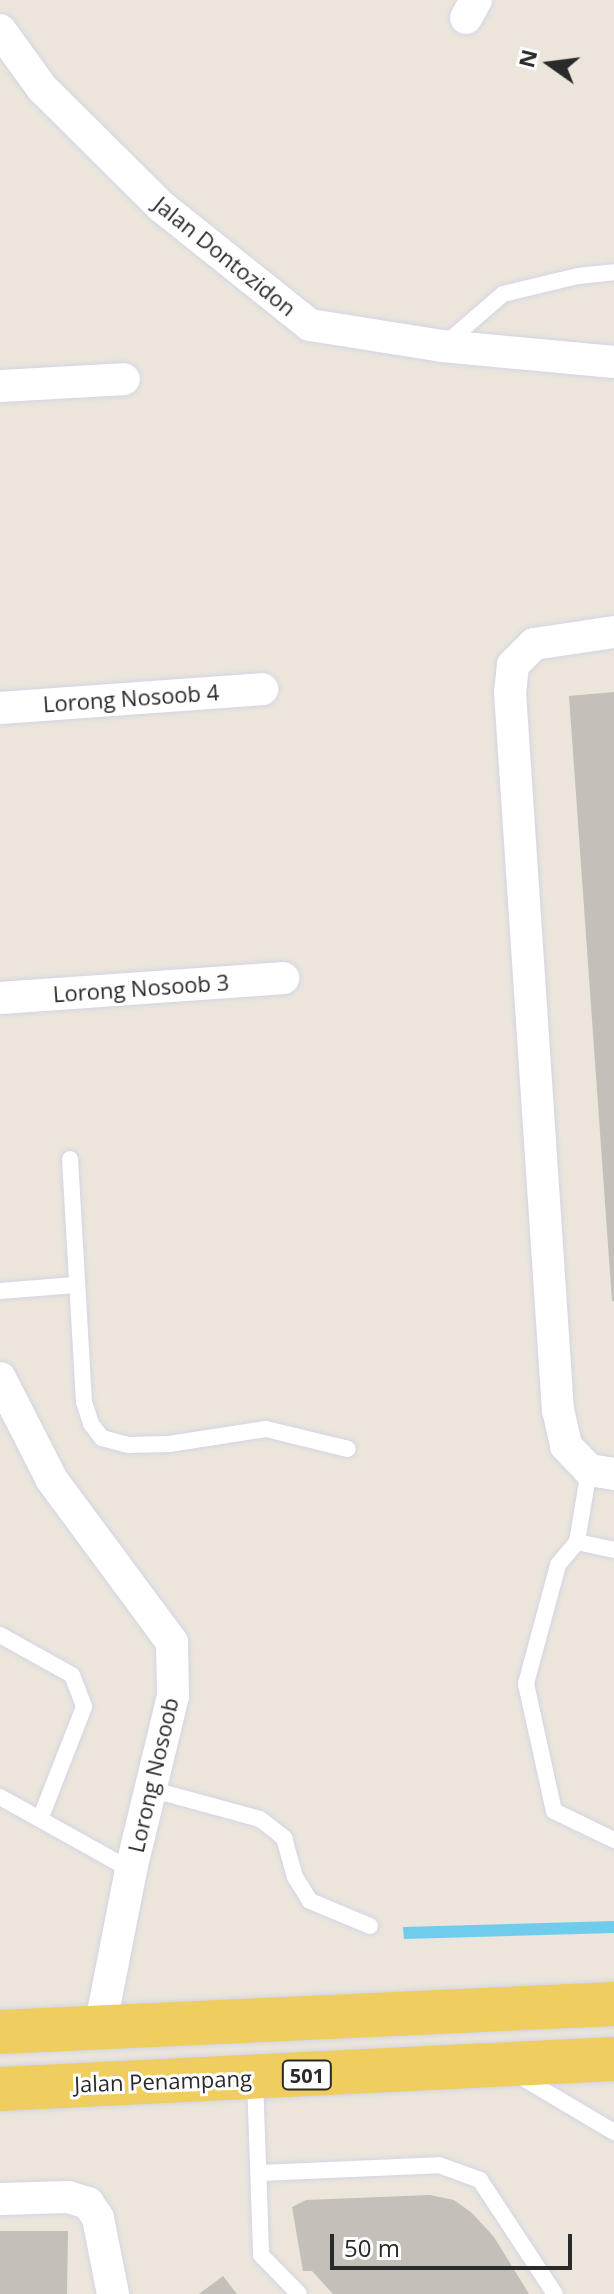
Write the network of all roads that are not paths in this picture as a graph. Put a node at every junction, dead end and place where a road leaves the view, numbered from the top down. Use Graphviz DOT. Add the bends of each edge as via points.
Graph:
graph roads {
  1 [pos="0,30"];
  2 [pos="614,272"];
  3 [pos="442,346"];
  4 [pos="614,362"];
  5 [pos="124,379"];
  6 [pos="0,386"];
  7 [pos="614,632"];
  8 [pos="262,689"];
  9 [pos="0,708"];
  10 [pos="283,978"];
  11 [pos="0,998"];
  12 [pos="70,1159"];
  13 [pos="75,1285"];
  14 [pos="0,1291"];
  15 [pos="0,1378"];
  16 [pos="348,1449"];
  17 [pos="601,1472"];
  18 [pos="577,1542"];
  19 [pos="614,1550"];
  20 [pos="0,1635"];
  21 [pos="150,1789"];
  22 [pos="0,1797"];
  23 [pos="40,1819"];
  24 [pos="614,1840"];
  25 [pos="131,1870"];
  26 [pos="370,1926"];
  27 [pos="614,2001"];
  28 [pos="100,2028"];
  29 [pos="0,2032"];
  30 [pos="614,2059"];
  31 [pos="502,2065"];
  32 [pos="255,2078"];
  33 [pos="0,2089"];
  34 [pos="614,2132"];
  35 [pos="259,2173"];
  36 [pos="0,2199"];
  37 [pos="113,2294"];
  38 [pos="299,2294"];
  39 [pos="555,2294"];
  1 -- 3 [label="street, Jalan Dontozidon" via="42,88 162,207 310,325"];
  2 -- 3 [label="lane" via="503,294"];
  3 -- 4 [label="street, Jalan Dontozidon"];
  5 -- 6 [label="street"];
  7 -- 17 [label="street" via="534,644 513,665 510,692 558,1410 566,1446"];
  8 -- 9 [label="street, Lorong Nosoob 4"];
  10 -- 11 [label="street, Lorong Nosoob 3"];
  12 -- 13 [label="lane"];
  13 -- 14 [label="lane"];
  13 -- 16 [label="lane" via="84,1402 102,1438 129,1445 169,1444 266,1429"];
  15 -- 21 [label="street, Lorong Nosoob" via="52,1480 172,1642 173,1696"];
  17 -- 18 [label="lane"];
  18 -- 19 [label="lane"];
  18 -- 24 [label="lane" via="558,1565 526,1684 554,1811"];
  20 -- 23 [label="lane" via="72,1675 84,1707"];
  21 -- 25 [label="street, Lorong Nosoob"];
  21 -- 26 [label="lane" via="260,1819 284,1838 295,1877 310,1901"];
  22 -- 23 [label="lane"];
  23 -- 25 [label="lane"];
  25 -- 28 [label="street, Lorong Nosoob"];
  27 -- 28 [label="main road"];
  28 -- 29 [label="main road"];
  30 -- 31 [label="main road, Jalan Penampang / 501"];
  31 -- 32 [label="main road, Jalan Penampang / 501"];
  31 -- 34 [label="lane"];
  32 -- 33 [label="main road, Jalan Penampang / 501"];
  32 -- 35 [label="lane"];
  35 -- 38 [label="lane" via="261,2255"];
  35 -- 39 [label="lane" via="439,2165 480,2180"];
  36 -- 37 [label="street" via="68,2197 88,2203 98,2218"];
}
